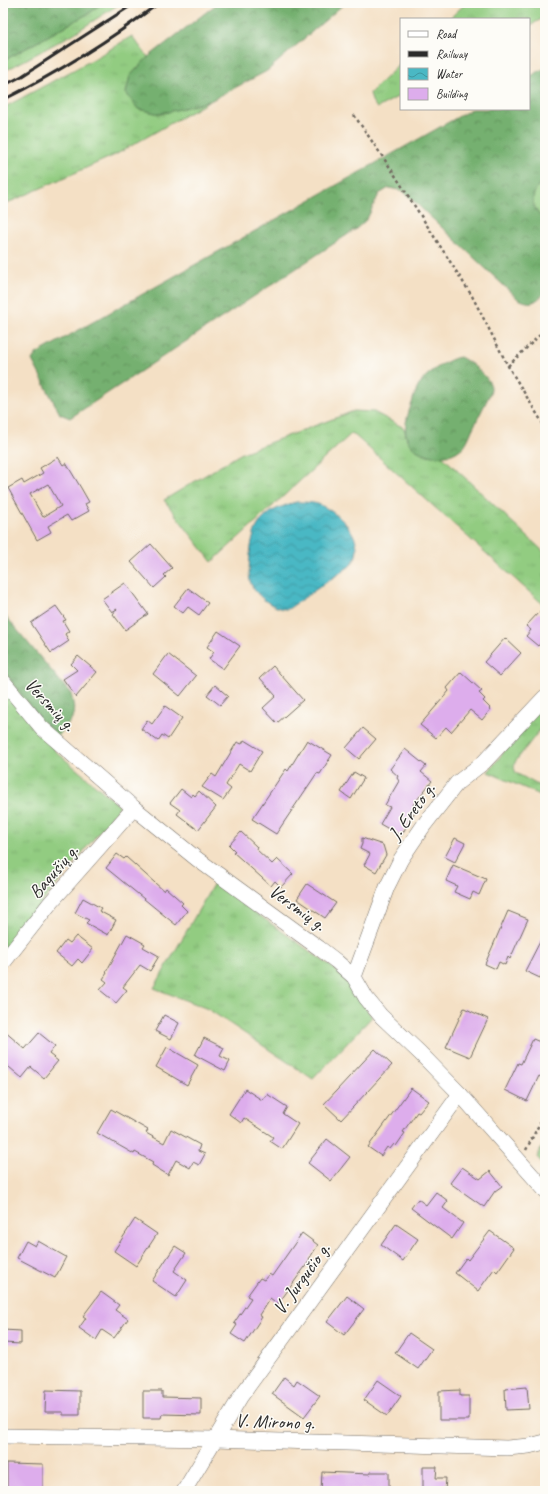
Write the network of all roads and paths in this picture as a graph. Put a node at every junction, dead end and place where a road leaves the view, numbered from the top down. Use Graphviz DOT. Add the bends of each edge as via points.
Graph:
graph roads {
  1 [pos="354,115"];
  2 [pos="545,330"];
  3 [pos="508,366"];
  4 [pos="545,426"];
  5 [pos="3,681"];
  6 [pos="545,697"];
  7 [pos="134,808"];
  8 [pos="3,963"];
  9 [pos="354,977"];
  10 [pos="460,1094"];
  11 [pos="545,1113"];
  12 [pos="516,1158"];
  13 [pos="545,1190"];
  14 [pos="3,1436"];
  15 [pos="215,1439"];
  16 [pos="545,1442"];
  17 [pos="184,1491"];
  1 -- 3 [label="path" via="472,296"];
  2 -- 3 [label="path"];
  3 -- 4 [label="path"];
  5 -- 7 [label="street, Versmių g." via="42,728"];
  6 -- 9 [label="street, J. Ereto g." via="484,762 457,783 424,825 401,859 387,887"];
  7 -- 8 [label="street, Bagušių g." via="51,902"];
  7 -- 9 [label="street, Versmių g." via="197,859 319,948"];
  9 -- 10 [label="street, Versmių g." via="366,998 381,1016"];
  10 -- 12 [label="street, Versmių g."];
  10 -- 15 [label="street, V. Jurgučio g." via="241,1396"];
  11 -- 12 [label="path" via="526,1151"];
  12 -- 13 [label="street, Versmių g."];
  14 -- 15 [label="street, V. Mirono g."];
  15 -- 16 [label="street, V. Mirono g." via="508,1448"];
  15 -- 17 [label="street, V. Jurgučio g."];
}
